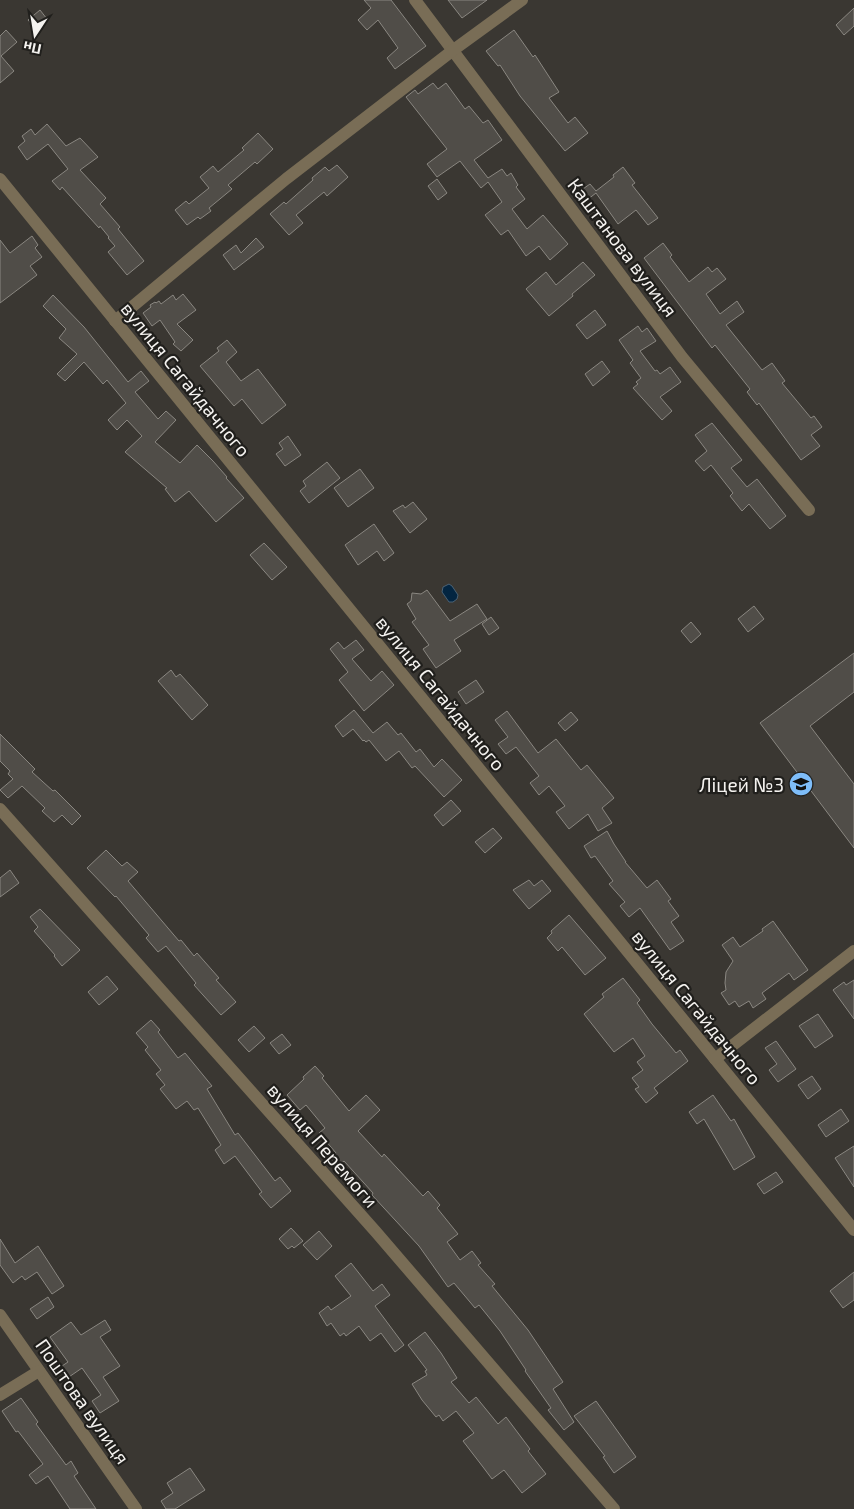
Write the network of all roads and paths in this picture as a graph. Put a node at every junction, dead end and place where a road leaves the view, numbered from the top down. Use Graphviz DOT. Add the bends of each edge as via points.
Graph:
graph roads {
  1 [pos="415,0"];
  2 [pos="522,0"];
  3 [pos="452,50"];
  4 [pos="0,179"];
  5 [pos="115,321"];
  6 [pos="809,510"];
  7 [pos="0,809"];
  8 [pos="854,952"];
  9 [pos="715,1059"];
  10 [pos="854,1230"];
  11 [pos="0,1314"];
  12 [pos="38,1371"];
  13 [pos="0,1395"];
  14 [pos="136,1509"];
  15 [pos="614,1509"];
  1 -- 3 [label="street, Каштанова вулиця"];
  2 -- 3 [label="street"];
  3 -- 5 [label="street" via="286,179"];
  3 -- 6 [label="street, Каштанова вулиця" via="682,357"];
  4 -- 5 [label="street, вулиця Сагайдачного"];
  5 -- 9 [label="street, вулиця Сагайдачного"];
  7 -- 15 [label="street, вулиця Перемоги" via="376,1232"];
  8 -- 9 [label="street"];
  9 -- 10 [label="street, вулиця Сагайдачного"];
  11 -- 12 [label="street, Поштова вулиця"];
  12 -- 13 [label="street"];
  12 -- 14 [label="street, Поштова вулиця"];
}
